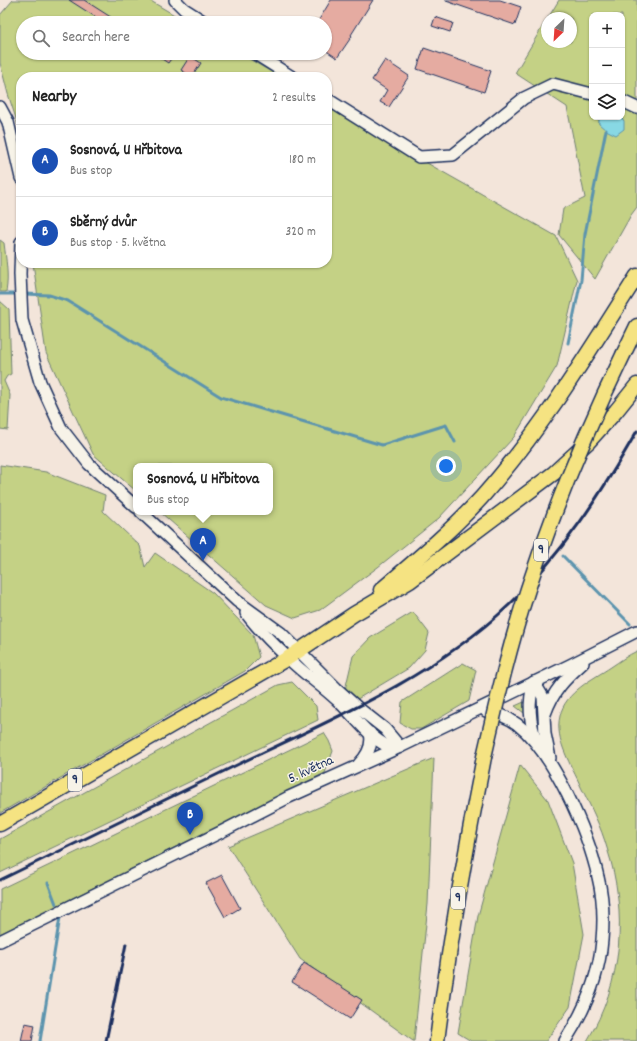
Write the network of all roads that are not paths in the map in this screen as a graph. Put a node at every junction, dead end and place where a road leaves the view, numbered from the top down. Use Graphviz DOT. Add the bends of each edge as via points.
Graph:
graph roads {
  1 [pos="175,0"];
  2 [pos="195,16"];
  3 [pos="265,60"];
  4 [pos="284,72"];
  5 [pos="589,93"];
  6 [pos="332,102"];
  7 [pos="625,102"];
  8 [pos="0,107"];
  9 [pos="637,108"];
  10 [pos="16,156"];
  11 [pos="20,268"];
  12 [pos="637,276"];
  13 [pos="637,326"];
  14 [pos="637,385"];
  15 [pos="133,504"];
  16 [pos="144,515"];
  17 [pos="354,614"];
  18 [pos="637,631"];
  19 [pos="594,653"];
  20 [pos="294,655"];
  21 [pos="534,682"];
  22 [pos="476,709"];
  23 [pos="544,719"];
  24 [pos="370,733"];
  25 [pos="397,748"];
  26 [pos="540,748"];
  27 [pos="358,765"];
  28 [pos="552,766"];
  29 [pos="0,824"];
  30 [pos="0,940"];
  31 [pos="437,1041"];
  32 [pos="565,1041"];
  1 -- 2 [label="street"];
  3 -- 4 [label="street"];
  5 -- 6 [label="street" via="552,84 524,98 454,156 419,157"];
  7 -- 9 [label="street"];
  8 -- 10 [label="street" via="8,122"];
  11 -- 15 [label="street" via="22,320 40,382 64,432 89,464"];
  12 -- 17 [label="main road, 9" via="567,386 515,458 481,498 430,549"];
  13 -- 31 [label="main road, 9, bridge" via="597,407 562,492 513,641 484,757 471,825"];
  14 -- 17 [label="main road, 9" via="588,442 554,473 410,581"];
  16 -- 20 [label="street" via="237,601 280,633"];
  17 -- 20 [label="main road, 9"];
  18 -- 19 [label="street, 5. května"];
  19 -- 21 [label="street, 5. května"];
  19 -- 23 [label="street" via="560,685"];
  20 -- 24 [label="street"];
  20 -- 25 [label="street" via="385,729"];
  20 -- 29 [label="main road, 9"];
  21 -- 22 [label="street, 5. května"];
  21 -- 23 [label="street" via="543,698"];
  21 -- 26 [label="street" via="530,694 530,708"];
  22 -- 25 [label="street, 5. května"];
  22 -- 26 [label="street" via="507,718 522,728"];
  23 -- 28 [label="street" via="546,743"];
  24 -- 25 [label="street" via="385,746"];
  24 -- 27 [label="street" via="370,747"];
  25 -- 27 [label="street, 5. května"];
  26 -- 28 [label="street"];
  27 -- 30 [label="street, 5. května"];
  28 -- 32 [label="street" via="590,848 598,876 603,915 601,952 596,975 586,1005"];
}
